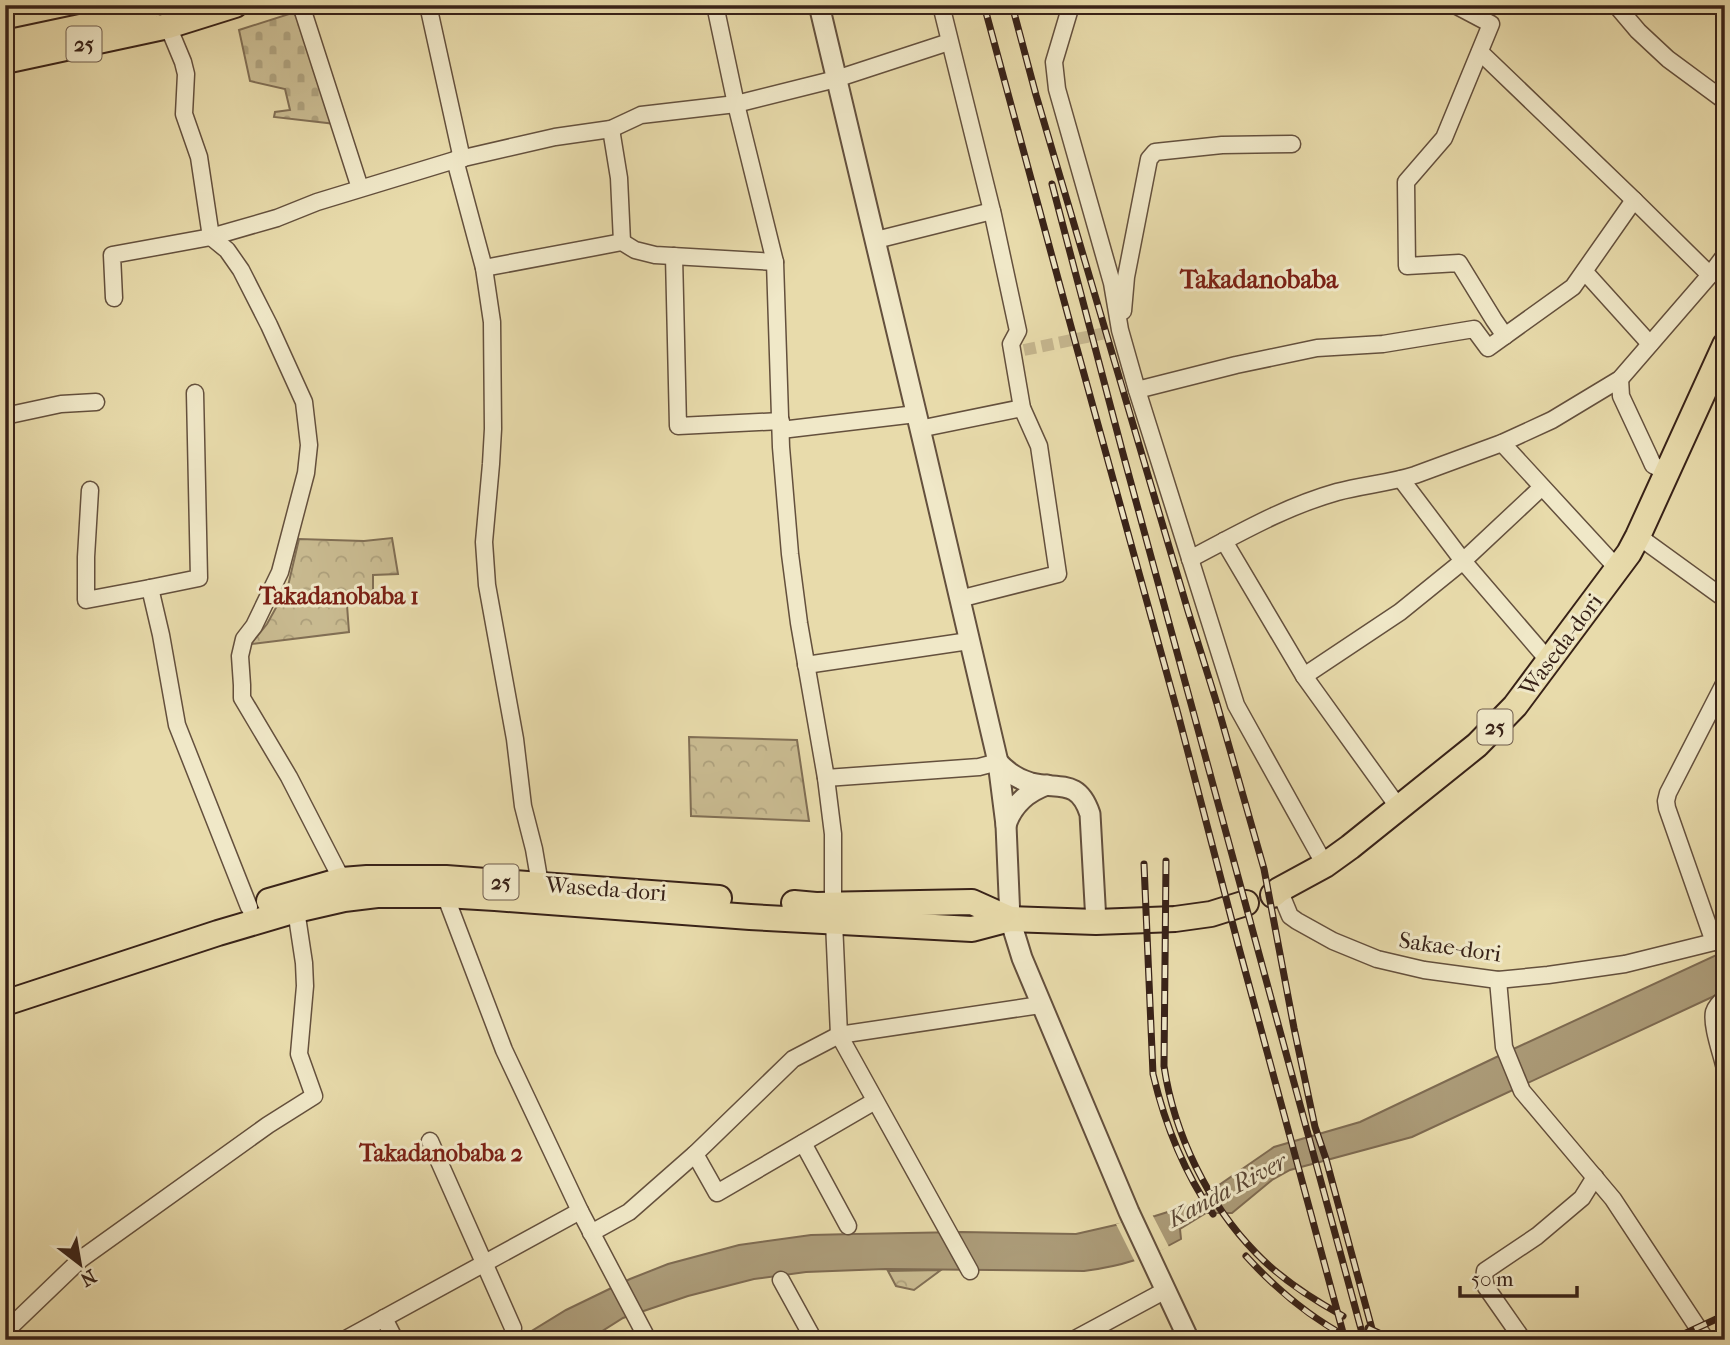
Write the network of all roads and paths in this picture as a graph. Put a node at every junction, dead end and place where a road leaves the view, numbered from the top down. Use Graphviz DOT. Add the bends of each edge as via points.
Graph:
graph roads {
  1 [pos="235,5"];
  2 [pos="301,5"];
  3 [pos="428,5"];
  4 [pos="715,5"];
  5 [pos="819,5"];
  6 [pos="941,5"];
  7 [pos="1071,5"];
  8 [pos="1455,5"];
  9 [pos="1616,5"];
  10 [pos="160,16"];
  11 [pos="949,42"];
  12 [pos="5,43"];
  13 [pos="1480,52"];
  14 [pos="5,61"];
  15 [pos="836,79"];
  16 [pos="1725,102"];
  17 [pos="736,104"];
  18 [pos="611,129"];
  19 [pos="1292,144"];
  20 [pos="459,159"];
  21 [pos="360,188"];
  22 [pos="1634,200"];
  23 [pos="992,211"];
  24 [pos="211,237"];
  25 [pos="876,240"];
  26 [pos="622,242"];
  27 [pos="1725,255"];
  28 [pos="674,256"];
  29 [pos="775,261"];
  30 [pos="484,268"];
  31 [pos="1585,272"];
  32 [pos="1710,275"];
  33 [pos="114,298"];
  34 [pos="1119,323"];
  35 [pos="1505,336"];
  36 [pos="1650,344"];
  37 [pos="1725,345"];
  38 [pos="1620,379"];
  39 [pos="1136,390"];
  40 [pos="195,393"];
  41 [pos="96,402"];
  42 [pos="1022,408"];
  43 [pos="5,416"];
  44 [pos="918,421"];
  45 [pos="781,426"];
  46 [pos="1502,443"];
  47 [pos="1667,472"];
  48 [pos="1401,479"];
  49 [pos="1542,487"];
  50 [pos="90,490"];
  51 [pos="1638,536"];
  52 [pos="1224,541"];
  53 [pos="1190,559"];
  54 [pos="1462,561"];
  55 [pos="1617,568"];
  56 [pos="150,588"];
  57 [pos="959,599"];
  58 [pos="1725,599"];
  59 [pos="969,641"];
  60 [pos="1549,661"];
  61 [pos="806,665"];
  62 [pos="1304,676"];
  63 [pos="1725,682"];
  64 [pos="998,762"];
  65 [pos="826,778"];
  66 [pos="1047,785"];
  67 [pos="1399,808"];
  68 [pos="1006,825"];
  69 [pos="1325,865"];
  70 [pos="342,880"];
  71 [pos="540,884"];
  72 [pos="446,887"];
  73 [pos="1278,897"];
  74 [pos="1246,903"];
  75 [pos="249,907"];
  76 [pos="296,910"];
  77 [pos="834,913"];
  78 [pos="1010,919"];
  79 [pos="1096,922"];
  80 [pos="1719,939"];
  81 [pos="1498,980"];
  82 [pos="5,986"];
  83 [pos="1725,998"];
  84 [pos="5,1003"];
  85 [pos="1040,1005"];
  86 [pos="839,1035"];
  87 [pos="1725,1069"];
  88 [pos="875,1101"];
  89 [pos="430,1141"];
  90 [pos="803,1143"];
  91 [pos="695,1154"];
  92 [pos="1595,1177"];
  93 [pos="580,1211"];
  94 [pos="848,1226"];
  95 [pos="591,1233"];
  96 [pos="485,1263"];
  97 [pos="970,1271"];
  98 [pos="781,1280"];
  99 [pos="1166,1290"];
  100 [pos="384,1318"];
  101 [pos="513,1328"];
  102 [pos="5,1332"];
  103 [pos="344,1340"];
  104 [pos="395,1340"];
  105 [pos="648,1340"];
  106 [pos="814,1340"];
  107 [pos="1073,1340"];
  108 [pos="1189,1340"];
  109 [pos="1523,1340"];
  110 [pos="1706,1340"];
  1 -- 10 [label="main road, 25"];
  2 -- 21 [label="street"];
  3 -- 20 [label="street"];
  4 -- 17 [label="street"];
  5 -- 15 [label="street"];
  6 -- 11 [label="street"];
  7 -- 34 [label="street" via="1054,62 1057,89"];
  8 -- 13 [label="street" via="1491,24"];
  9 -- 16 [label="street" via="1668,59"];
  10 -- 12 [label="main road, 25" via="104,22"];
  10 -- 14 [label="main road, 25"];
  10 -- 24 [label="street" via="186,74 184,114 199,157"];
  11 -- 15 [label="street"];
  11 -- 23 [label="street"];
  13 -- 22 [label="street"];
  13 -- 35 [label="street" via="1444,138 1406,182 1408,266 1460,263"];
  15 -- 17 [label="street"];
  15 -- 25 [label="street"];
  17 -- 18 [label="street" via="641,115"];
  17 -- 29 [label="street"];
  18 -- 20 [label="street"];
  18 -- 26 [label="street"];
  19 -- 34 [label="street" via="1155,152 1149,159"];
  20 -- 21 [label="street"];
  20 -- 30 [label="street"];
  21 -- 24 [label="street"];
  22 -- 31 [label="street"];
  22 -- 32 [label="street"];
  23 -- 25 [label="street"];
  23 -- 42 [label="street" via="1018,331 1011,344"];
  24 -- 33 [label="street" via="112,255"];
  24 -- 70 [label="street" via="241,271 274,336 303,402 309,445 280,572 244,639 242,698"];
  25 -- 44 [label="street"];
  26 -- 28 [label="street" via="635,250"];
  26 -- 30 [label="street"];
  27 -- 32 [label="street"];
  28 -- 29 [label="street"];
  28 -- 45 [label="street" via="678,426"];
  29 -- 45 [label="street"];
  30 -- 71 [label="street" via="492,334 493,429 484,542 487,584"];
  31 -- 35 [label="street" via="1573,287"];
  31 -- 36 [label="street"];
  32 -- 36 [label="street"];
  34 -- 39 [label="street"];
  35 -- 39 [label="street" via="1488,348 1474,329 1383,344 1317,348"];
  36 -- 38 [label="street"];
  37 -- 47 [label="main road, Waseda-dori / 25"];
  38 -- 46 [label="street"];
  38 -- 47 [label="street" via="1621,396 1653,465"];
  39 -- 53 [label="street"];
  40 -- 56 [label="street" via="199,578"];
  41 -- 43 [label="street"];
  42 -- 44 [label="street"];
  42 -- 57 [label="street" via="1039,446 1058,574"];
  44 -- 45 [label="street"];
  44 -- 57 [label="street"];
  45 -- 61 [label="street" via="790,554"];
  46 -- 48 [label="street"];
  46 -- 49 [label="street"];
  47 -- 51 [label="main road, Waseda-dori / 25"];
  48 -- 52 [label="street" via="1337,492 1288,509"];
  48 -- 54 [label="street"];
  49 -- 54 [label="street"];
  49 -- 55 [label="street"];
  50 -- 56 [label="street" via="86,600"];
  51 -- 55 [label="main road, Waseda-dori / 25"];
  51 -- 58 [label="street"];
  52 -- 53 [label="street"];
  52 -- 62 [label="street"];
  53 -- 69 [label="street" via="1236,705"];
  54 -- 60 [label="street"];
  54 -- 62 [label="street" via="1400,612"];
  55 -- 60 [label="main road, Waseda-dori / 25"];
  56 -- 75 [label="street" via="177,725"];
  57 -- 59 [label="street"];
  59 -- 61 [label="street"];
  59 -- 64 [label="street"];
  60 -- 67 [label="main road, Waseda-dori / 25" via="1477,745"];
  61 -- 65 [label="street"];
  62 -- 67 [label="street"];
  63 -- 80 [label="street" via="1666,801 1690,877"];
  64 -- 65 [label="street"];
  64 -- 66 [label="street" via="1020,779"];
  64 -- 68 [label="street"];
  65 -- 77 [label="street" via="833,834"];
  66 -- 68 [label="street" via="1022,799"];
  66 -- 79 [label="street" via="1079,794 1090,814"];
  67 -- 69 [label="main road, Waseda-dori / 25"];
  68 -- 78 [label="street"];
  69 -- 73 [label="main road, Waseda-dori / 25" via="1279,890"];
  70 -- 72 [label="main road, Waseda-dori / 25" via="368,878"];
  70 -- 75 [label="main road, Waseda-dori / 25"];
  71 -- 72 [label="main road, Waseda-dori / 25"];
  71 -- 77 [label="main road, Waseda-dori / 25" via="816,905"];
  72 -- 76 [label="main road, Waseda-dori / 25" via="344,899"];
  72 -- 77 [label="main road, Waseda-dori / 25"];
  72 -- 93 [label="street" via="504,1051"];
  73 -- 81 [label="street, Sakae-dori" via="1297,921 1377,959"];
  74 -- 79 [label="main road, Waseda-dori / 25" via="1175,919"];
  75 -- 82 [label="main road, Waseda-dori / 25"];
  76 -- 84 [label="main road, Waseda-dori / 25"];
  76 -- 102 [label="street" via="305,986 299,1054 314,1096 81,1259"];
  77 -- 78 [label="main road, Waseda-dori / 25" via="972,902"];
  77 -- 86 [label="street"];
  78 -- 79 [label="main road, Waseda-dori / 25"];
  78 -- 85 [label="street"];
  80 -- 81 [label="street, Sakae-dori" via="1625,964"];
  81 -- 92 [label="street" via="1504,1046 1522,1091"];
  83 -- 87 [label="street" via="1714,1013"];
  85 -- 86 [label="street"];
  85 -- 99 [label="street"];
  86 -- 88 [label="street"];
  86 -- 91 [label="street" via="793,1059"];
  88 -- 90 [label="street"];
  88 -- 97 [label="street"];
  89 -- 96 [label="street"];
  90 -- 91 [label="street" via="717,1193"];
  90 -- 94 [label="street"];
  91 -- 95 [label="street" via="629,1212"];
  92 -- 109 [label="street" via="1581,1198 1537,1236 1485,1271 1486,1287"];
  92 -- 110 [label="street"];
  93 -- 95 [label="street"];
  93 -- 96 [label="street"];
  95 -- 105 [label="street"];
  96 -- 100 [label="street"];
  96 -- 101 [label="street"];
  98 -- 106 [label="street"];
  99 -- 107 [label="street"];
  99 -- 108 [label="street"];
  100 -- 103 [label="street"];
  100 -- 104 [label="street"];
}
